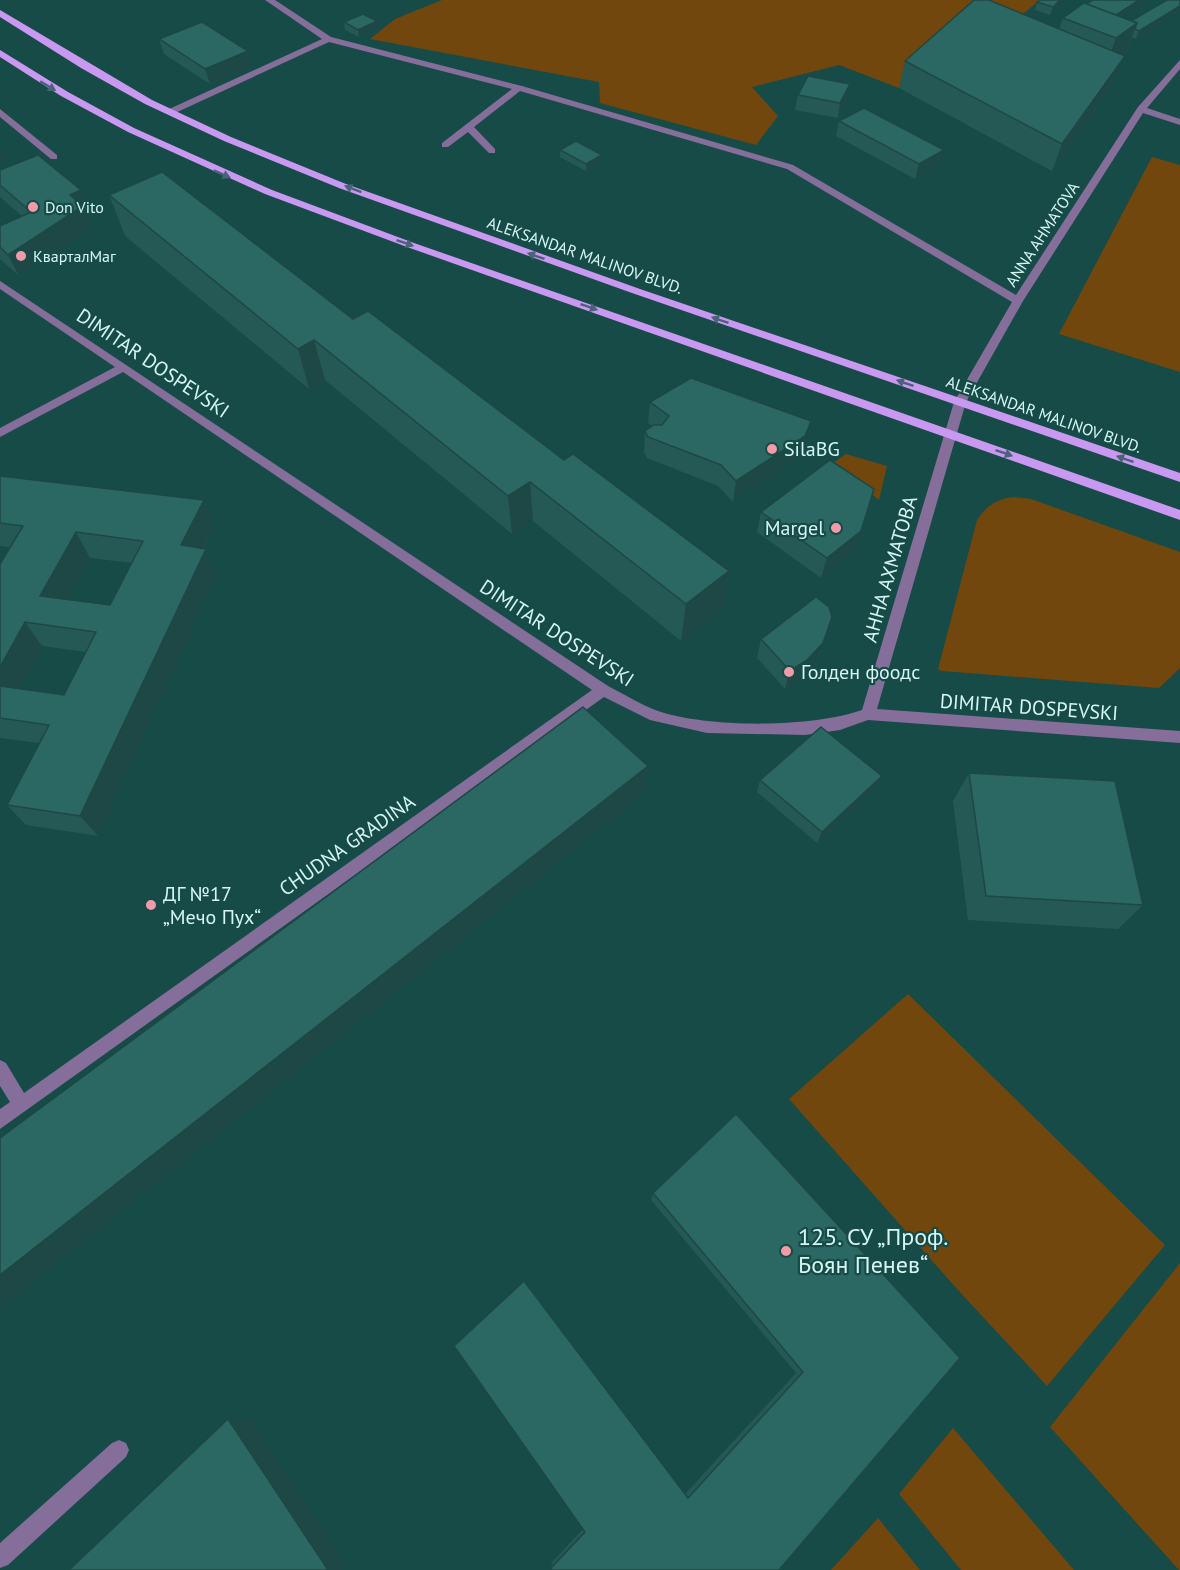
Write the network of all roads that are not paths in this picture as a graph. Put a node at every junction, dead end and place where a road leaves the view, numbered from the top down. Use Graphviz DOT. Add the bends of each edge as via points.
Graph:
graph roads {
  1 [pos="269,0"];
  2 [pos="0,13"];
  3 [pos="328,39"];
  4 [pos="0,53"];
  5 [pos="1180,63"];
  6 [pos="519,88"];
  7 [pos="1141,109"];
  8 [pos="0,112"];
  9 [pos="170,112"];
  10 [pos="1180,122"];
  11 [pos="468,127"];
  12 [pos="445,145"];
  13 [pos="492,151"];
  14 [pos="54,157"];
  15 [pos="0,284"];
  16 [pos="1018,301"];
  17 [pos="124,367"];
  18 [pos="960,402"];
  19 [pos="0,433"];
  20 [pos="949,433"];
  21 [pos="1180,478"];
  22 [pos="1180,515"];
  23 [pos="603,690"];
  24 [pos="868,714"];
  25 [pos="1180,737"];
  26 [pos="0,1069"];
  27 [pos="21,1105"];
  28 [pos="0,1120"];
  29 [pos="119,1450"];
  30 [pos="0,1557"];
  1 -- 3 [label="street"];
  2 -- 9 [label="main road, ALEKSANDAR MALINOV BLVD." via="73,60"];
  3 -- 6 [label="street"];
  3 -- 9 [label="street"];
  4 -- 20 [label="main road, one-way" via="45,84 152,143 313,211"];
  5 -- 7 [label="street, ANNA AHMATOVA"];
  6 -- 11 [label="street"];
  6 -- 16 [label="street" via="790,167"];
  7 -- 10 [label="street"];
  7 -- 16 [label="street, ANNA AHMATOVA"];
  8 -- 14 [label="street"];
  18 -- 9 [label="main road, ALEKSANDAR MALINOV BLVD., one-way" via="481,236 258,152"];
  11 -- 12 [label="street"];
  11 -- 13 [label="street"];
  15 -- 17 [label="street, DIMITAR DOSPEVSKI"];
  16 -- 18 [label="street, ANNA AHMATOVA"];
  17 -- 19 [label="street"];
  17 -- 23 [label="street, DIMITAR DOSPEVSKI"];
  18 -- 20 [label="street, ANNA AHMATOVA"];
  21 -- 18 [label="main road, ALEKSANDAR MALINOV BLVD., one-way"];
  20 -- 22 [label="main road, one-way"];
  20 -- 24 [label="street, АННА АХМАТОВА"];
  23 -- 24 [label="street, DIMITAR DOSPEVSKI" via="656,716 707,727 805,729 840,724"];
  23 -- 27 [label="street, CHUDNA GRADINA"];
  24 -- 25 [label="street, DIMITAR DOSPEVSKI"];
  26 -- 27 [label="street"];
  27 -- 28 [label="street, CHUDNA GRADINA"];
  29 -- 30 [label="street"];
}
